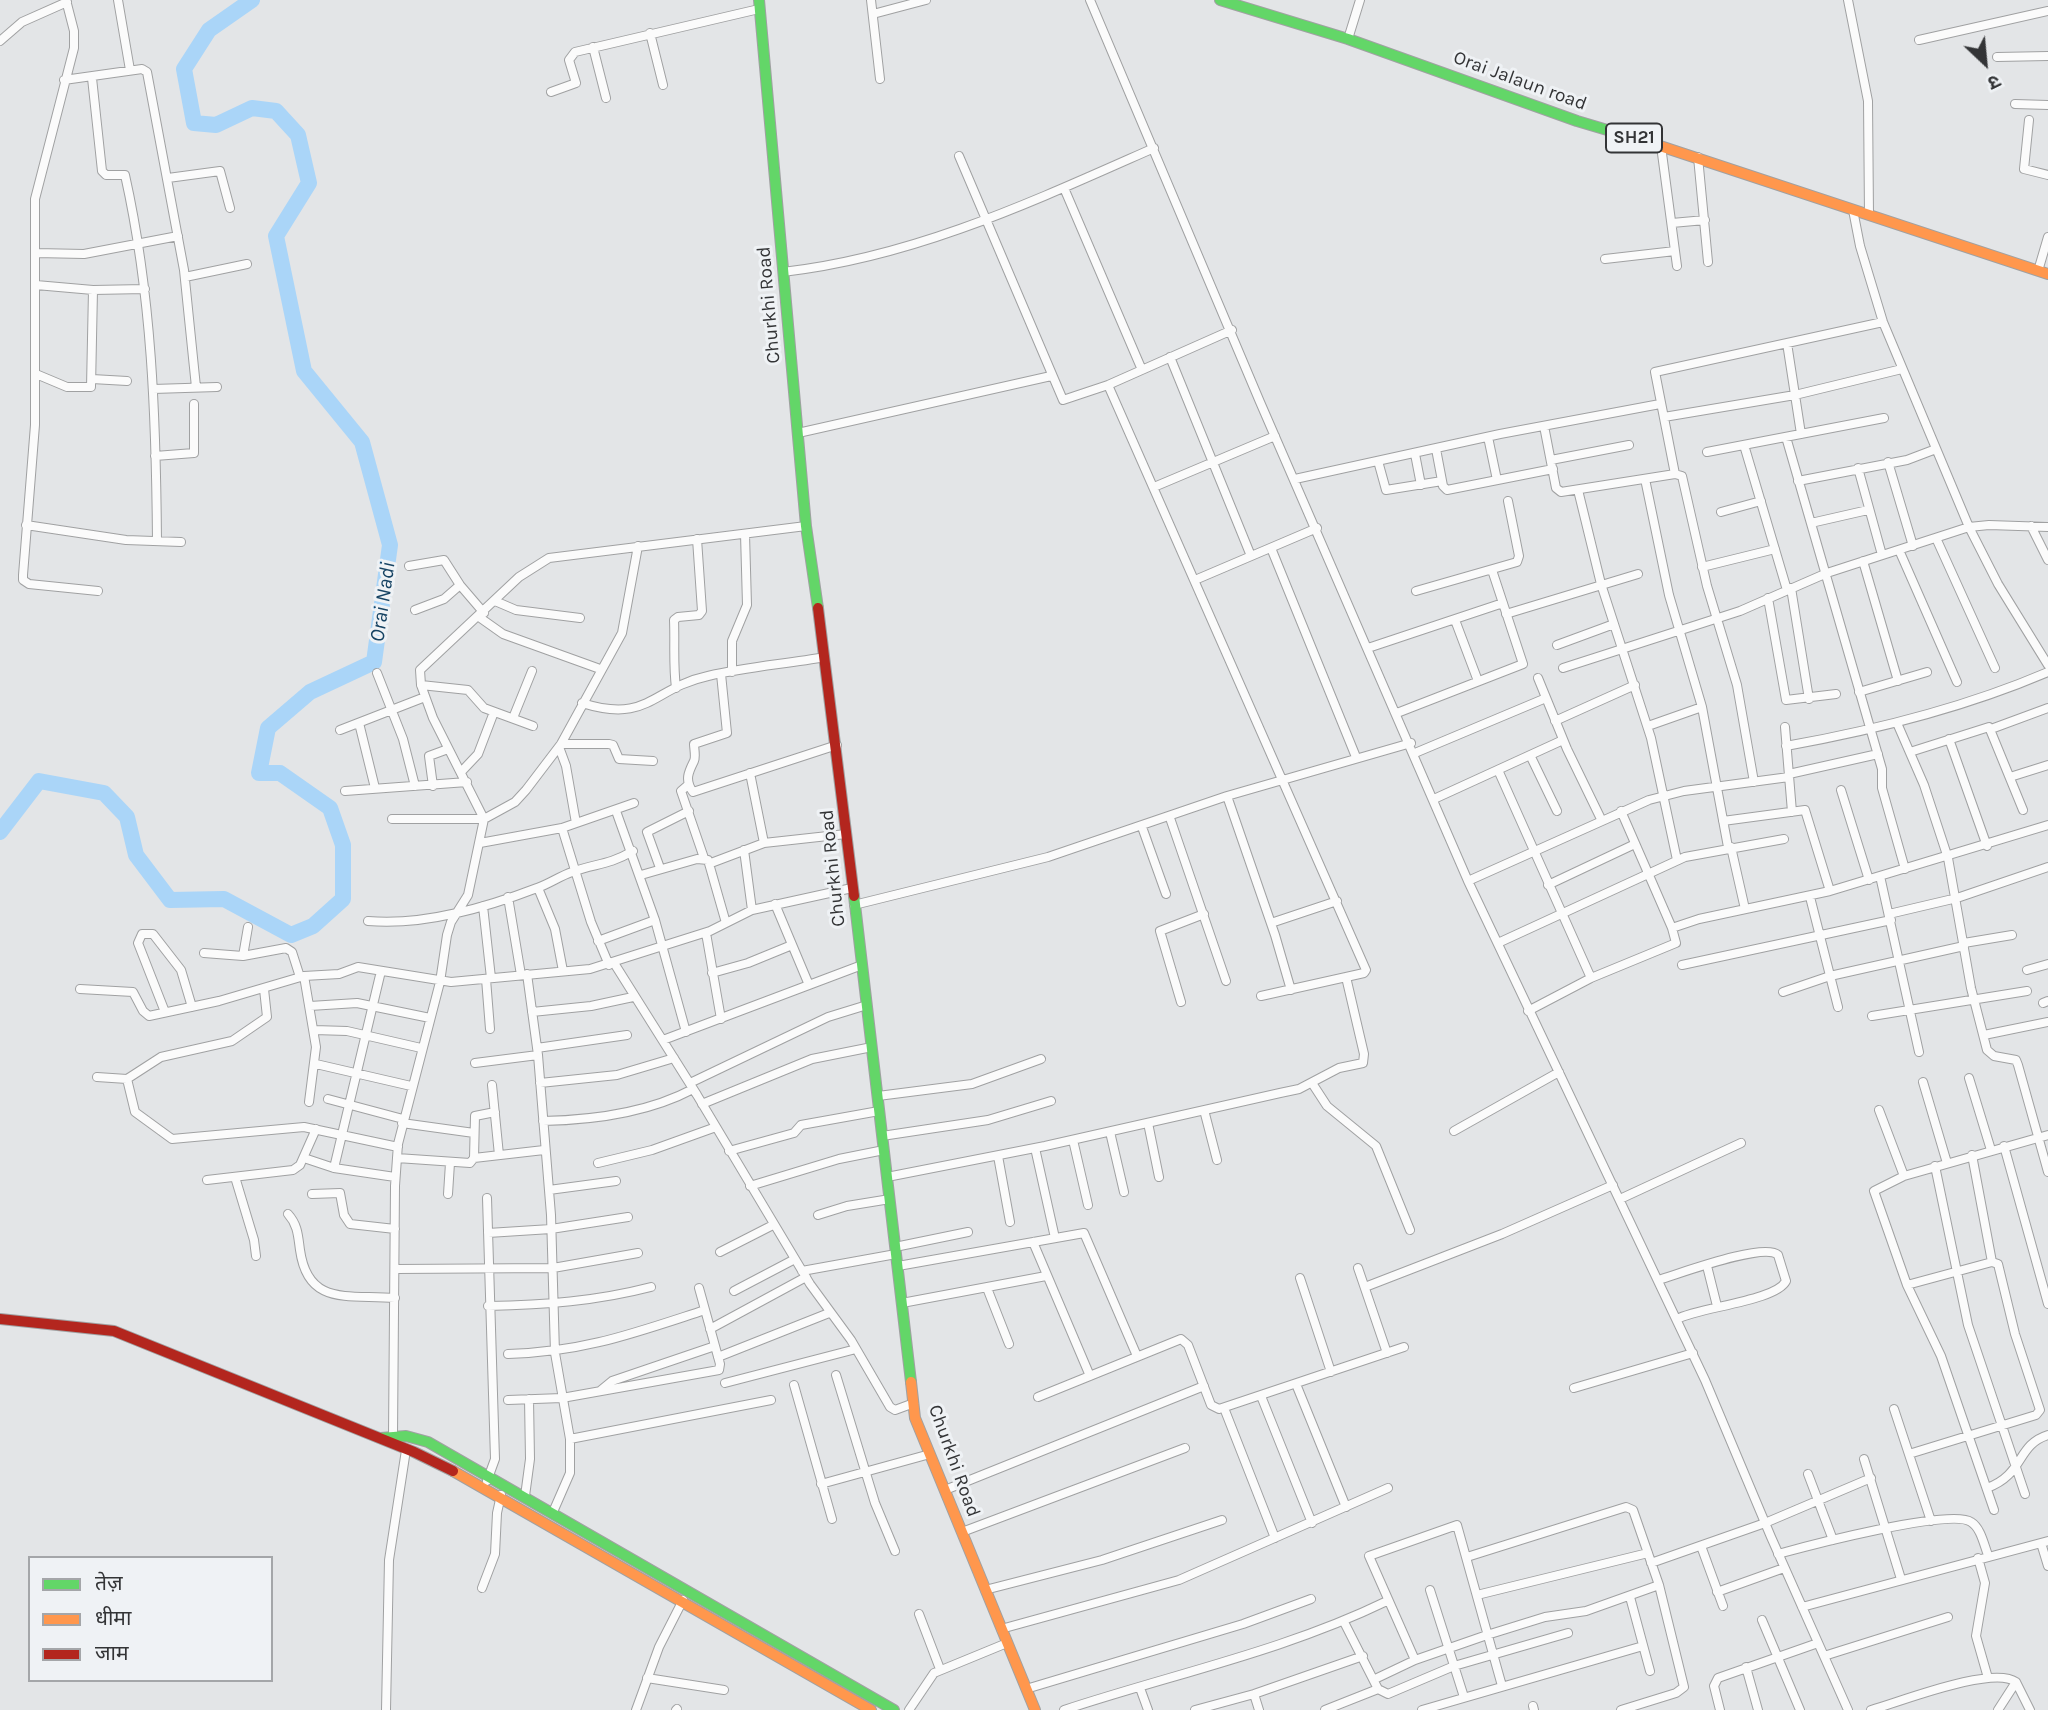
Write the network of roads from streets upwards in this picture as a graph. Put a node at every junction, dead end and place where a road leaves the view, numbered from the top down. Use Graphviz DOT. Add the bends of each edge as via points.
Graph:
graph roads {
  1 [pos="118,0"];
  2 [pos="871,0"];
  3 [pos="926,0"];
  4 [pos="1090,0"];
  5 [pos="1220,0"];
  6 [pos="1360,0"];
  7 [pos="1848,0"];
  8 [pos="66,1"];
  9 [pos="759,5"];
  10 [pos="2048,11"];
  11 [pos="873,14"];
  12 [pos="650,33"];
  13 [pos="1348,39"];
  14 [pos="1919,40"];
  15 [pos="0,41"];
  16 [pos="593,47"];
  17 [pos="2048,56"];
  18 [pos="1997,57"];
  19 [pos="130,71"];
  20 [pos="92,78"];
  21 [pos="880,79"];
  22 [pos="64,80"];
  23 [pos="663,85"];
  24 [pos="551,92"];
  25 [pos="607,98"];
  26 [pos="2015,104"];
  27 [pos="2048,105"];
  28 [pos="2029,120"];
  29 [pos="1661,146"];
  30 [pos="1154,148"];
  31 [pos="959,156"];
  32 [pos="1699,157"];
  33 [pos="2048,175"];
  34 [pos="168,178"];
  35 [pos="1064,188"];
  36 [pos="230,208"];
  37 [pos="1853,210"];
  38 [pos="1869,215"];
  39 [pos="986,220"];
  40 [pos="1705,220"];
  41 [pos="1671,223"];
  42 [pos="178,236"];
  43 [pos="2048,237"];
  44 [pos="139,244"];
  45 [pos="1675,251"];
  46 [pos="36,253"];
  47 [pos="1605,259"];
  48 [pos="1708,262"];
  49 [pos="247,264"];
  50 [pos="1677,266"];
  51 [pos="783,272"];
  52 [pos="2043,273"];
  53 [pos="185,277"];
  54 [pos="36,285"];
  55 [pos="145,289"];
  56 [pos="93,290"];
  57 [pos="1883,322"];
  58 [pos="1232,330"];
  59 [pos="1787,343"];
  60 [pos="1170,358"];
  61 [pos="1902,369"];
  62 [pos="1142,370"];
  63 [pos="36,374"];
  64 [pos="1051,376"];
  65 [pos="92,379"];
  66 [pos="127,381"];
  67 [pos="1108,385"];
  68 [pos="196,387"];
  69 [pos="217,387"];
  70 [pos="153,389"];
  71 [pos="1795,395"];
  72 [pos="194,404"];
  73 [pos="1660,404"];
  74 [pos="1664,417"];
  75 [pos="1884,418"];
  76 [pos="1544,426"];
  77 [pos="798,433"];
  78 [pos="1801,434"];
  79 [pos="1275,436"];
  80 [pos="1488,437"];
  81 [pos="1786,437"];
  82 [pos="1629,445"];
  83 [pos="1744,445"];
  84 [pos="1436,449"];
  85 [pos="1936,449"];
  86 [pos="1707,452"];
  87 [pos="1415,454"];
  88 [pos="155,456"];
  89 [pos="1551,460"];
  90 [pos="1378,461"];
  91 [pos="1212,463"];
  92 [pos="1888,463"];
  93 [pos="1857,468"];
  94 [pos="1553,469"];
  95 [pos="1675,474"];
  96 [pos="1295,479"];
  97 [pos="1645,479"];
  98 [pos="1497,480"];
  99 [pos="1442,481"];
  100 [pos="1798,481"];
  101 [pos="1421,485"];
  102 [pos="1154,487"];
  103 [pos="1578,490"];
  104 [pos="1507,501"];
  105 [pos="1761,501"];
  106 [pos="1868,510"];
  107 [pos="1721,512"];
  108 [pos="1811,523"];
  109 [pos="26,525"];
  110 [pos="2031,526"];
  111 [pos="806,527"];
  112 [pos="1969,527"];
  113 [pos="2048,527"];
  114 [pos="1317,528"];
  115 [pos="745,534"];
  116 [pos="1936,538"];
  117 [pos="697,539"];
  118 [pos="157,541"];
  119 [pos="181,542"];
  120 [pos="638,546"];
  121 [pos="1913,546"];
  122 [pos="1271,548"];
  123 [pos="1775,549"];
  124 [pos="1899,550"];
  125 [pos="1882,555"];
  126 [pos="1251,556"];
  127 [pos="2048,560"];
  128 [pos="1863,561"];
  129 [pos="410,566"];
  130 [pos="1702,567"];
  131 [pos="1492,570"];
  132 [pos="1827,573"];
  133 [pos="1638,574"];
  134 [pos="1195,580"];
  135 [pos="1601,584"];
  136 [pos="460,585"];
  137 [pos="1789,589"];
  138 [pos="1416,591"];
  139 [pos="98,592"];
  140 [pos="1768,598"];
  141 [pos="495,601"];
  142 [pos="1503,603"];
  143 [pos="415,610"];
  144 [pos="1506,614"];
  145 [pos="481,615"];
  146 [pos="580,618"];
  147 [pos="1716,618"];
  148 [pos="1455,620"];
  149 [pos="1614,624"];
  150 [pos="1678,629"];
  151 [pos="1556,645"];
  152 [pos="1622,647"];
  153 [pos="1368,648"];
  154 [pos="825,657"];
  155 [pos="2047,662"];
  156 [pos="1563,668"];
  157 [pos="1995,668"];
  158 [pos="600,669"];
  159 [pos="532,671"];
  160 [pos="732,672"];
  161 [pos="1927,672"];
  162 [pos="2048,672"];
  163 [pos="376,673"];
  164 [pos="721,674"];
  165 [pos="1538,678"];
  166 [pos="1478,681"];
  167 [pos="1898,681"];
  168 [pos="1956,682"];
  169 [pos="421,685"];
  170 [pos="1635,685"];
  171 [pos="676,688"];
  172 [pos="1859,692"];
  173 [pos="1836,694"];
  174 [pos="425,697"];
  175 [pos="1546,698"];
  176 [pos="1809,699"];
  177 [pos="582,703"];
  178 [pos="1702,708"];
  179 [pos="2048,708"];
  180 [pos="393,710"];
  181 [pos="494,712"];
  182 [pos="1397,713"];
  183 [pos="513,718"];
  184 [pos="1555,720"];
  185 [pos="359,723"];
  186 [pos="1897,723"];
  187 [pos="533,726"];
  188 [pos="1648,726"];
  189 [pos="1785,727"];
  190 [pos="1991,729"];
  191 [pos="340,730"];
  192 [pos="1871,730"];
  193 [pos="1949,739"];
  194 [pos="1563,740"];
  195 [pos="1410,743"];
  196 [pos="560,745"];
  197 [pos="837,746"];
  198 [pos="1786,746"];
  199 [pos="448,749"];
  200 [pos="1910,752"];
  201 [pos="1415,753"];
  202 [pos="1878,754"];
  203 [pos="1531,755"];
  204 [pos="1356,757"];
  205 [pos="653,761"];
  206 [pos="2048,765"];
  207 [pos="1499,770"];
  208 [pos="461,772"];
  209 [pos="750,773"];
  210 [pos="1789,775"];
  211 [pos="2010,777"];
  212 [pos="1280,780"];
  213 [pos="467,782"];
  214 [pos="1754,782"];
  215 [pos="688,785"];
  216 [pos="415,786"];
  217 [pos="433,786"];
  218 [pos="1718,787"];
  219 [pos="375,788"];
  220 [pos="1841,790"];
  221 [pos="345,791"];
  222 [pos="1665,795"];
  223 [pos="1227,796"];
  224 [pos="1434,799"];
  225 [pos="634,803"];
  226 [pos="2023,810"];
  227 [pos="616,811"];
  228 [pos="689,811"];
  229 [pos="1557,811"];
  230 [pos="1621,811"];
  231 [pos="1792,812"];
  232 [pos="484,818"];
  233 [pos="1170,818"];
  234 [pos="392,819"];
  235 [pos="1601,819"];
  236 [pos="1723,821"];
  237 [pos="576,823"];
  238 [pos="2048,825"];
  239 [pos="1142,827"];
  240 [pos="562,828"];
  241 [pos="846,834"];
  242 [pos="646,836"];
  243 [pos="1784,839"];
  244 [pos="480,843"];
  245 [pos="764,843"];
  246 [pos="1635,844"];
  247 [pos="1987,846"];
  248 [pos="1730,847"];
  249 [pos="631,848"];
  250 [pos="744,850"];
  251 [pos="1533,850"];
  252 [pos="1948,858"];
  253 [pos="1677,860"];
  254 [pos="707,861"];
  255 [pos="2048,867"];
  256 [pos="660,868"];
  257 [pos="1905,869"];
  258 [pos="574,871"];
  259 [pos="1647,873"];
  260 [pos="640,875"];
  261 [pos="1880,876"];
  262 [pos="1869,880"];
  263 [pos="1468,881"];
  264 [pos="1548,885"];
  265 [pos="538,888"];
  266 [pos="852,888"];
  267 [pos="1830,891"];
  268 [pos="1166,894"];
  269 [pos="508,897"];
  270 [pos="1810,897"];
  271 [pos="1957,898"];
  272 [pos="1337,901"];
  273 [pos="775,904"];
  274 [pos="854,905"];
  275 [pos="483,906"];
  276 [pos="1745,909"];
  277 [pos="752,910"];
  278 [pos="456,912"];
  279 [pos="1562,913"];
  280 [pos="1205,914"];
  281 [pos="1890,917"];
  282 [pos="655,920"];
  283 [pos="368,921"];
  284 [pos="726,923"];
  285 [pos="1271,923"];
  286 [pos="248,927"];
  287 [pos="1672,928"];
  288 [pos="706,933"];
  289 [pos="1820,935"];
  290 [pos="2012,935"];
  291 [pos="598,941"];
  292 [pos="1498,943"];
  293 [pos="792,945"];
  294 [pos="1964,945"];
  295 [pos="662,946"];
  296 [pos="204,953"];
  297 [pos="243,956"];
  298 [pos="1900,961"];
  299 [pos="611,964"];
  300 [pos="2048,964"];
  301 [pos="862,965"];
  302 [pos="1682,965"];
  303 [pos="2027,970"];
  304 [pos="381,971"];
  305 [pos="563,971"];
  306 [pos="712,973"];
  307 [pos="524,975"];
  308 [pos="1830,976"];
  309 [pos="302,977"];
  310 [pos="1346,977"];
  311 [pos="1591,978"];
  312 [pos="489,979"];
  313 [pos="1226,981"];
  314 [pos="440,982"];
  315 [pos="809,985"];
  316 [pos="80,989"];
  317 [pos="264,989"];
  318 [pos="1291,990"];
  319 [pos="2026,991"];
  320 [pos="1783,992"];
  321 [pos="1261,996"];
  322 [pos="633,997"];
  323 [pos="1975,999"];
  324 [pos="1181,1002"];
  325 [pos="867,1005"];
  326 [pos="310,1006"];
  327 [pos="373,1006"];
  328 [pos="192,1007"];
  329 [pos="1838,1007"];
  330 [pos="1911,1009"];
  331 [pos="1528,1011"];
  332 [pos="532,1012"];
  333 [pos="164,1013"];
  334 [pos="1871,1016"];
  335 [pos="430,1017"];
  336 [pos="721,1019"];
  337 [pos="2048,1022"];
  338 [pos="490,1029"];
  339 [pos="314,1030"];
  340 [pos="686,1032"];
  341 [pos="366,1034"];
  342 [pos="627,1035"];
  343 [pos="1983,1035"];
  344 [pos="663,1040"];
  345 [pos="872,1047"];
  346 [pos="421,1048"];
  347 [pos="537,1051"];
  348 [pos="1919,1052"];
  349 [pos="674,1058"];
  350 [pos="1041,1059"];
  351 [pos="475,1063"];
  352 [pos="316,1064"];
  353 [pos="357,1072"];
  354 [pos="1559,1072"];
  355 [pos="97,1077"];
  356 [pos="127,1079"];
  357 [pos="1969,1079"];
  358 [pos="1923,1082"];
  359 [pos="540,1083"];
  360 [pos="1312,1083"];
  361 [pos="492,1085"];
  362 [pos="411,1086"];
  363 [pos="692,1086"];
  364 [pos="878,1096"];
  365 [pos="327,1099"];
  366 [pos="1051,1101"];
  367 [pos="309,1102"];
  368 [pos="702,1104"];
  369 [pos="350,1105"];
  370 [pos="1204,1110"];
  371 [pos="1879,1110"];
  372 [pos="879,1111"];
  373 [pos="495,1112"];
  374 [pos="403,1121"];
  375 [pos="542,1121"];
  376 [pos="1148,1123"];
  377 [pos="716,1127"];
  378 [pos="316,1129"];
  379 [pos="1454,1131"];
  380 [pos="1110,1132"];
  381 [pos="474,1133"];
  382 [pos="342,1136"];
  383 [pos="882,1136"];
  384 [pos="2043,1136"];
  385 [pos="1073,1140"];
  386 [pos="1741,1143"];
  387 [pos="2004,1146"];
  388 [pos="398,1147"];
  389 [pos="1035,1148"];
  390 [pos="544,1150"];
  391 [pos="884,1150"];
  392 [pos="1991,1150"];
  393 [pos="729,1151"];
  394 [pos="499,1155"];
  395 [pos="1972,1155"];
  396 [pos="998,1156"];
  397 [pos="303,1158"];
  398 [pos="397,1158"];
  399 [pos="474,1158"];
  400 [pos="1217,1160"];
  401 [pos="450,1163"];
  402 [pos="598,1163"];
  403 [pos="1947,1163"];
  404 [pos="1936,1166"];
  405 [pos="334,1168"];
  406 [pos="2048,1172"];
  407 [pos="1904,1176"];
  408 [pos="235,1177"];
  409 [pos="395,1177"];
  410 [pos="887,1177"];
  411 [pos="1159,1177"];
  412 [pos="207,1180"];
  413 [pos="616,1181"];
  414 [pos="1613,1185"];
  415 [pos="750,1186"];
  416 [pos="548,1190"];
  417 [pos="1124,1192"];
  418 [pos="312,1194"];
  419 [pos="448,1194"];
  420 [pos="487,1198"];
  421 [pos="890,1199"];
  422 [pos="1620,1199"];
  423 [pos="1088,1205"];
  424 [pos="288,1214"];
  425 [pos="818,1215"];
  426 [pos="628,1217"];
  427 [pos="1010,1222"];
  428 [pos="773,1225"];
  429 [pos="551,1229"];
  430 [pos="395,1230"];
  431 [pos="1410,1230"];
  432 [pos="968,1232"];
  433 [pos="488,1233"];
  434 [pos="1055,1238"];
  435 [pos="1033,1242"];
  436 [pos="720,1252"];
  437 [pos="638,1253"];
  438 [pos="256,1256"];
  439 [pos="896,1256"];
  440 [pos="795,1259"];
  441 [pos="1992,1262"];
  442 [pos="1707,1266"];
  443 [pos="487,1268"];
  444 [pos="553,1268"];
  445 [pos="1358,1268"];
  446 [pos="396,1269"];
  447 [pos="1955,1272"];
  448 [pos="804,1274"];
  449 [pos="1046,1276"];
  450 [pos="1300,1278"];
  451 [pos="1658,1280"];
  452 [pos="1907,1285"];
  453 [pos="651,1287"];
  454 [pos="1365,1287"];
  455 [pos="699,1288"];
  456 [pos="987,1288"];
  457 [pos="734,1291"];
  458 [pos="395,1298"];
  459 [pos="902,1303"];
  460 [pos="2048,1304"];
  461 [pos="554,1305"];
  462 [pos="488,1306"];
  463 [pos="1717,1306"];
  464 [pos="705,1310"];
  465 [pos="829,1313"];
  466 [pos="0,1318"];
  467 [pos="1677,1319"];
  468 [pos="710,1329"];
  469 [pos="1009,1344"];
  470 [pos="715,1346"];
  471 [pos="1404,1347"];
  472 [pos="856,1349"];
  473 [pos="555,1353"];
  474 [pos="1387,1353"];
  475 [pos="1693,1353"];
  476 [pos="508,1354"];
  477 [pos="1137,1356"];
  478 [pos="718,1357"];
  479 [pos="1331,1372"];
  480 [pos="836,1375"];
  481 [pos="1090,1376"];
  482 [pos="725,1383"];
  483 [pos="1296,1384"];
  484 [pos="794,1385"];
  485 [pos="1204,1385"];
  486 [pos="1574,1388"];
  487 [pos="599,1391"];
  488 [pos="1261,1396"];
  489 [pos="1038,1397"];
  490 [pos="562,1398"];
  491 [pos="529,1399"];
  492 [pos="508,1400"];
  493 [pos="771,1401"];
  494 [pos="914,1403"];
  495 [pos="1224,1408"];
  496 [pos="1894,1409"];
  497 [pos="2003,1425"];
  498 [pos="1970,1435"];
  499 [pos="2048,1435"];
  500 [pos="393,1436"];
  501 [pos="381,1438"];
  502 [pos="570,1439"];
  503 [pos="1185,1448"];
  504 [pos="407,1450"];
  505 [pos="930,1454"];
  506 [pos="1909,1454"];
  507 [pos="1864,1459"];
  508 [pos="2016,1467"];
  509 [pos="865,1472"];
  510 [pos="1808,1474"];
  511 [pos="1871,1478"];
  512 [pos="487,1481"];
  513 [pos="821,1484"];
  514 [pos="1388,1488"];
  515 [pos="1987,1488"];
  516 [pos="945,1490"];
  517 [pos="2025,1494"];
  518 [pos="501,1496"];
  519 [pos="525,1496"];
  520 [pos="1818,1499"];
  521 [pos="1346,1507"];
  522 [pos="1994,1510"];
  523 [pos="553,1512"];
  524 [pos="832,1519"];
  525 [pos="1222,1520"];
  526 [pos="1931,1521"];
  527 [pos="1312,1523"];
  528 [pos="1765,1523"];
  529 [pos="1887,1529"];
  530 [pos="962,1532"];
  531 [pos="1275,1538"];
  532 [pos="1833,1540"];
  533 [pos="2044,1542"];
  534 [pos="1701,1546"];
  535 [pos="895,1551"];
  536 [pos="1648,1553"];
  537 [pos="1778,1554"];
  538 [pos="1988,1555"];
  539 [pos="1467,1557"];
  540 [pos="1978,1558"];
  541 [pos="1651,1563"];
  542 [pos="2048,1566"];
  543 [pos="1784,1568"];
  544 [pos="1901,1579"];
  545 [pos="1658,1585"];
  546 [pos="482,1588"];
  547 [pos="985,1590"];
  548 [pos="1430,1590"];
  549 [pos="1717,1592"];
  550 [pos="1477,1595"];
  551 [pos="1630,1597"];
  552 [pos="1311,1599"];
  553 [pos="683,1600"];
  554 [pos="1387,1601"];
  555 [pos="1723,1606"];
  556 [pos="1802,1607"];
  557 [pos="919,1614"];
  558 [pos="1948,1617"];
  559 [pos="1762,1620"];
  560 [pos="1344,1622"];
  561 [pos="1001,1629"];
  562 [pos="1568,1633"];
  563 [pos="1487,1635"];
  564 [pos="1007,1643"];
  565 [pos="1818,1643"];
  566 [pos="1643,1646"];
  567 [pos="1448,1648"];
  568 [pos="1493,1655"];
  569 [pos="1363,1656"];
  570 [pos="1776,1656"];
  571 [pos="1824,1656"];
  572 [pos="1415,1660"];
  573 [pos="1454,1667"];
  574 [pos="1746,1667"];
  575 [pos="940,1669"];
  576 [pos="1650,1671"];
  577 [pos="647,1678"];
  578 [pos="1988,1678"];
  579 [pos="1375,1679"];
  580 [pos="2016,1682"];
  581 [pos="1502,1686"];
  582 [pos="1140,1688"];
  583 [pos="1026,1689"];
  584 [pos="1378,1689"];
  585 [pos="724,1690"];
  586 [pos="1254,1695"];
  587 [pos="1464,1698"];
  588 [pos="1909,1699"];
  589 [pos="1641,1707"];
  590 [pos="386,1710"];
  591 [pos="636,1710"];
  592 [pos="871,1710"];
  593 [pos="894,1710"];
  594 [pos="908,1710"];
  595 [pos="1035,1710"];
  596 [pos="1064,1710"];
  597 [pos="1149,1710"];
  598 [pos="1195,1710"];
  599 [pos="1259,1710"];
  600 [pos="1325,1710"];
  601 [pos="1422,1710"];
  602 [pos="1621,1710"];
  603 [pos="1720,1710"];
  604 [pos="1758,1710"];
  605 [pos="1800,1710"];
  606 [pos="1848,1710"];
  607 [pos="1871,1710"];
  608 [pos="1914,1710"];
  609 [pos="1998,1710"];
  610 [pos="2030,1710"];
  1 -- 19 [label="street"];
  2 -- 11 [label="street"];
  3 -- 11 [label="street"];
  4 -- 30 [label="street"];
  5 -- 13 [label="street, Orai Jalaun road / SH21"];
  6 -- 13 [label="street"];
  7 -- 38 [label="street" via="1868,101"];
  8 -- 15 [label="street" via="22,22"];
  8 -- 22 [label="street" via="75,39"];
  9 -- 12 [label="street"];
  9 -- 51 [label="street, Churkhi Road"];
  10 -- 14 [label="street"];
  11 -- 21 [label="street"];
  12 -- 16 [label="street"];
  12 -- 23 [label="street"];
  13 -- 29 [label="street, Orai Jalaun road / SH21" via="1577,121"];
  16 -- 24 [label="street" via="569,56 576,83"];
  16 -- 25 [label="street"];
  17 -- 18 [label="street"];
  19 -- 20 [label="street"];
  19 -- 34 [label="street" via="147,72"];
  20 -- 22 [label="street"];
  20 -- 44 [label="street" via="102,171 125,175"];
  22 -- 46 [label="street" via="35,199"];
  26 -- 27 [label="street"];
  28 -- 33 [label="street" via="2024,169"];
  29 -- 32 [label="street, Orai Jalaun road / SH21"];
  29 -- 41 [label="street"];
  30 -- 35 [label="street"];
  30 -- 58 [label="street"];
  31 -- 39 [label="street"];
  32 -- 37 [label="street, Orai Jalaun road / SH21"];
  32 -- 40 [label="street"];
  34 -- 36 [label="street" via="220,171"];
  34 -- 42 [label="street"];
  35 -- 39 [label="street"];
  35 -- 62 [label="street"];
  37 -- 38 [label="street, Orai Jalaun road / SH21"];
  37 -- 57 [label="street"];
  38 -- 52 [label="street, Orai Jalaun road / SH21"];
  39 -- 51 [label="street" via="894,253"];
  39 -- 64 [label="street"];
  40 -- 41 [label="street"];
  40 -- 48 [label="street"];
  41 -- 45 [label="street"];
  42 -- 44 [label="street"];
  42 -- 53 [label="street"];
  43 -- 52 [label="street"];
  44 -- 46 [label="street" via="83,254"];
  44 -- 55 [label="street"];
  45 -- 47 [label="street"];
  45 -- 50 [label="street"];
  46 -- 54 [label="street"];
  49 -- 53 [label="street"];
  51 -- 77 [label="street, Churkhi Road"];
  53 -- 68 [label="street"];
  54 -- 56 [label="street"];
  54 -- 63 [label="street"];
  55 -- 56 [label="street"];
  55 -- 70 [label="street"];
  56 -- 65 [label="street"];
  57 -- 59 [label="street"];
  57 -- 61 [label="street"];
  58 -- 60 [label="street"];
  58 -- 79 [label="street"];
  59 -- 71 [label="street"];
  59 -- 73 [label="street" via="1658,371"];
  60 -- 62 [label="street"];
  60 -- 91 [label="street"];
  61 -- 71 [label="street"];
  61 -- 85 [label="street"];
  62 -- 67 [label="street"];
  63 -- 65 [label="street" via="67,387 88,389"];
  63 -- 109 [label="street"];
  64 -- 67 [label="street" via="1063,400"];
  64 -- 77 [label="street"];
  65 -- 66 [label="street"];
  67 -- 102 [label="street"];
  68 -- 69 [label="street"];
  68 -- 70 [label="street"];
  70 -- 88 [label="street"];
  71 -- 74 [label="street"];
  71 -- 78 [label="street"];
  72 -- 88 [label="street" via="194,453"];
  73 -- 74 [label="street"];
  73 -- 76 [label="street"];
  74 -- 95 [label="street"];
  75 -- 78 [label="street"];
  76 -- 80 [label="street"];
  76 -- 89 [label="street"];
  77 -- 111 [label="street, Churkhi Road"];
  78 -- 81 [label="street"];
  79 -- 91 [label="street"];
  79 -- 96 [label="street"];
  80 -- 84 [label="street"];
  80 -- 98 [label="street"];
  81 -- 83 [label="street"];
  81 -- 100 [label="street"];
  82 -- 89 [label="street"];
  83 -- 86 [label="street"];
  83 -- 105 [label="street"];
  84 -- 87 [label="street"];
  84 -- 99 [label="street"];
  85 -- 92 [label="street"];
  85 -- 112 [label="street"];
  87 -- 90 [label="street"];
  87 -- 101 [label="street"];
  88 -- 118 [label="street"];
  89 -- 94 [label="street"];
  90 -- 96 [label="street"];
  90 -- 101 [label="street" via="1386,490"];
  91 -- 102 [label="street"];
  91 -- 126 [label="street"];
  92 -- 93 [label="street"];
  92 -- 121 [label="street"];
  93 -- 100 [label="street"];
  93 -- 106 [label="street"];
  94 -- 98 [label="street"];
  94 -- 103 [label="street" via="1558,491"];
  95 -- 97 [label="street"];
  95 -- 130 [label="street" via="1685,479"];
  96 -- 114 [label="street"];
  97 -- 103 [label="street"];
  97 -- 150 [label="street"];
  98 -- 99 [label="street" via="1449,490"];
  99 -- 101 [label="street"];
  100 -- 108 [label="street"];
  102 -- 134 [label="street"];
  103 -- 135 [label="street"];
  104 -- 131 [label="street" via="1518,560"];
  105 -- 107 [label="street"];
  105 -- 123 [label="street"];
  106 -- 108 [label="street"];
  106 -- 125 [label="street"];
  108 -- 132 [label="street"];
  109 -- 118 [label="street"];
  109 -- 139 [label="street" via="26,583"];
  110 -- 112 [label="street"];
  110 -- 113 [label="street"];
  110 -- 127 [label="street"];
  111 -- 115 [label="street"];
  111 -- 154 [label="street, Churkhi Road"];
  112 -- 116 [label="street"];
  112 -- 155 [label="street"];
  114 -- 122 [label="street"];
  114 -- 153 [label="street"];
  115 -- 117 [label="street"];
  115 -- 160 [label="street" via="747,605 732,641"];
  116 -- 121 [label="street"];
  116 -- 157 [label="street"];
  117 -- 120 [label="street"];
  117 -- 171 [label="street" via="702,611 674,620"];
  118 -- 119 [label="street"];
  120 -- 141 [label="street" via="549,558 519,577"];
  120 -- 158 [label="street" via="622,633"];
  121 -- 124 [label="street"];
  122 -- 126 [label="street"];
  122 -- 204 [label="street"];
  123 -- 130 [label="street"];
  123 -- 137 [label="street"];
  124 -- 125 [label="street"];
  124 -- 168 [label="street"];
  125 -- 128 [label="street"];
  126 -- 134 [label="street"];
  128 -- 132 [label="street"];
  128 -- 167 [label="street"];
  129 -- 136 [label="street" via="444,560"];
  130 -- 147 [label="street"];
  131 -- 138 [label="street"];
  131 -- 142 [label="street"];
  132 -- 137 [label="street"];
  132 -- 172 [label="street"];
  133 -- 135 [label="street"];
  134 -- 212 [label="street"];
  135 -- 144 [label="street"];
  135 -- 149 [label="street"];
  136 -- 143 [label="street" via="444,599"];
  136 -- 145 [label="street"];
  137 -- 140 [label="street"];
  137 -- 176 [label="street"];
  140 -- 147 [label="street"];
  140 -- 176 [label="street" via="1784,698"];
  141 -- 145 [label="street"];
  141 -- 146 [label="street" via="516,610"];
  142 -- 144 [label="street"];
  142 -- 148 [label="street"];
  144 -- 166 [label="street" via="1523,664"];
  145 -- 158 [label="street" via="503,634"];
  145 -- 169 [label="street" via="424,665"];
  147 -- 150 [label="street"];
  147 -- 214 [label="street" via="1740,698"];
  148 -- 153 [label="street"];
  148 -- 166 [label="street"];
  149 -- 151 [label="street"];
  149 -- 152 [label="street"];
  150 -- 152 [label="street"];
  150 -- 178 [label="street"];
  152 -- 156 [label="street"];
  152 -- 170 [label="street"];
  153 -- 182 [label="street"];
  154 -- 160 [label="street"];
  154 -- 197 [label="street, Churkhi Road"];
  158 -- 177 [label="street"];
  159 -- 183 [label="street"];
  160 -- 164 [label="street"];
  161 -- 167 [label="street"];
  162 -- 186 [label="street" via="1965,704"];
  163 -- 180 [label="street"];
  164 -- 171 [label="street"];
  164 -- 215 [label="street" via="727,733 694,744"];
  165 -- 175 [label="street"];
  166 -- 182 [label="street"];
  167 -- 172 [label="street"];
  169 -- 174 [label="street"];
  169 -- 181 [label="street" via="468,690"];
  170 -- 184 [label="street"];
  170 -- 188 [label="street"];
  171 -- 177 [label="street" via="634,710 600,709"];
  172 -- 192 [label="street"];
  173 -- 176 [label="street"];
  174 -- 180 [label="street"];
  174 -- 199 [label="street"];
  175 -- 184 [label="street"];
  175 -- 201 [label="street"];
  177 -- 196 [label="street"];
  178 -- 188 [label="street"];
  178 -- 218 [label="street"];
  179 -- 190 [label="street"];
  180 -- 185 [label="street"];
  180 -- 216 [label="street"];
  181 -- 183 [label="street"];
  181 -- 208 [label="street" via="478,754"];
  182 -- 195 [label="street"];
  183 -- 187 [label="street"];
  184 -- 194 [label="street"];
  185 -- 191 [label="street"];
  185 -- 219 [label="street"];
  186 -- 192 [label="street"];
  186 -- 200 [label="street"];
  188 -- 222 [label="street"];
  189 -- 198 [label="street"];
  190 -- 193 [label="street"];
  190 -- 211 [label="street"];
  192 -- 198 [label="street"];
  192 -- 202 [label="street"];
  193 -- 200 [label="street"];
  193 -- 247 [label="street"];
  194 -- 203 [label="street"];
  194 -- 235 [label="street"];
  195 -- 201 [label="street"];
  195 -- 204 [label="street"];
  196 -- 205 [label="street" via="609,744 619,759"];
  196 -- 232 [label="street" via="515,802"];
  196 -- 237 [label="street"];
  197 -- 209 [label="street"];
  197 -- 241 [label="street, Churkhi Road"];
  198 -- 210 [label="street"];
  199 -- 208 [label="street"];
  199 -- 217 [label="street" via="429,757"];
  200 -- 252 [label="street"];
  201 -- 224 [label="street"];
  202 -- 210 [label="street"];
  202 -- 257 [label="street" via="1882,788"];
  203 -- 207 [label="street"];
  203 -- 229 [label="street"];
  204 -- 212 [label="street"];
  206 -- 211 [label="street"];
  207 -- 224 [label="street"];
  207 -- 251 [label="street"];
  208 -- 213 [label="street"];
  209 -- 215 [label="street" via="696,792"];
  209 -- 245 [label="street"];
  210 -- 214 [label="street"];
  210 -- 231 [label="street"];
  211 -- 226 [label="street"];
  212 -- 223 [label="street"];
  212 -- 272 [label="street"];
  213 -- 217 [label="street"];
  213 -- 232 [label="street"];
  214 -- 218 [label="street"];
  215 -- 228 [label="street" via="681,791"];
  216 -- 217 [label="street"];
  216 -- 219 [label="street"];
  218 -- 222 [label="street"];
  218 -- 236 [label="street"];
  219 -- 221 [label="street"];
  220 -- 262 [label="street"];
  222 -- 230 [label="street"];
  222 -- 253 [label="street"];
  223 -- 233 [label="street"];
  223 -- 285 [label="street"];
  224 -- 263 [label="street"];
  225 -- 227 [label="street"];
  227 -- 237 [label="street"];
  227 -- 249 [label="street"];
  228 -- 242 [label="street" via="649,830"];
  228 -- 254 [label="street"];
  230 -- 235 [label="street"];
  230 -- 246 [label="street"];
  231 -- 236 [label="street"];
  231 -- 267 [label="street" via="1807,812"];
  232 -- 234 [label="street"];
  232 -- 244 [label="street"];
  233 -- 239 [label="street"];
  233 -- 280 [label="street"];
  235 -- 251 [label="street"];
  236 -- 248 [label="street"];
  237 -- 240 [label="street"];
  238 -- 247 [label="street"];
  239 -- 268 [label="street"];
  239 -- 274 [label="street" via="973,878"];
  240 -- 244 [label="street"];
  240 -- 258 [label="street"];
  241 -- 245 [label="street"];
  241 -- 266 [label="street, Churkhi Road"];
  242 -- 249 [label="street"];
  242 -- 256 [label="street"];
  243 -- 248 [label="street"];
  244 -- 278 [label="street" via="468,895"];
  245 -- 250 [label="street"];
  246 -- 259 [label="street"];
  246 -- 264 [label="street"];
  247 -- 252 [label="street"];
  248 -- 253 [label="street"];
  248 -- 276 [label="street"];
  249 -- 258 [label="street" via="600,867"];
  249 -- 260 [label="street"];
  250 -- 254 [label="street"];
  250 -- 277 [label="street"];
  251 -- 263 [label="street"];
  251 -- 264 [label="street"];
  252 -- 257 [label="street"];
  252 -- 271 [label="street"];
  253 -- 259 [label="street"];
  254 -- 256 [label="street"];
  254 -- 284 [label="street"];
  255 -- 271 [label="street"];
  256 -- 260 [label="street"];
  257 -- 261 [label="street"];
  258 -- 265 [label="street"];
  258 -- 291 [label="street"];
  259 -- 279 [label="street"];
  259 -- 287 [label="street"];
  260 -- 282 [label="street"];
  261 -- 262 [label="street"];
  261 -- 281 [label="street"];
  262 -- 267 [label="street"];
  263 -- 292 [label="street"];
  264 -- 279 [label="street"];
  265 -- 269 [label="street"];
  265 -- 305 [label="street" via="555,929"];
  266 -- 273 [label="street"];
  266 -- 274 [label="street, Churkhi Road"];
  267 -- 270 [label="street"];
  269 -- 275 [label="street"];
  269 -- 307 [label="street"];
  270 -- 276 [label="street"];
  270 -- 289 [label="street"];
  271 -- 281 [label="street"];
  271 -- 294 [label="street"];
  272 -- 285 [label="street"];
  272 -- 310 [label="street" via="1366,970"];
  273 -- 277 [label="street"];
  273 -- 293 [label="street"];
  274 -- 301 [label="street, Churkhi Road"];
  275 -- 278 [label="street"];
  275 -- 312 [label="street"];
  276 -- 287 [label="street"];
  277 -- 284 [label="street"];
  278 -- 283 [label="street" via="407,921"];
  278 -- 314 [label="street" via="447,935"];
  279 -- 292 [label="street"];
  279 -- 311 [label="street"];
  280 -- 313 [label="street"];
  280 -- 324 [label="street" via="1160,931"];
  281 -- 289 [label="street"];
  281 -- 298 [label="street"];
  282 -- 291 [label="street"];
  282 -- 295 [label="street"];
  284 -- 288 [label="street"];
  285 -- 318 [label="street"];
  286 -- 297 [label="street"];
  287 -- 311 [label="street" via="1676,940 1672,945"];
  288 -- 295 [label="street"];
  288 -- 306 [label="street"];
  289 -- 302 [label="street"];
  289 -- 308 [label="street"];
  290 -- 294 [label="street"];
  291 -- 299 [label="street"];
  292 -- 331 [label="street"];
  293 -- 306 [label="street"];
  293 -- 315 [label="street"];
  294 -- 298 [label="street"];
  294 -- 323 [label="street"];
  295 -- 299 [label="street"];
  295 -- 340 [label="street"];
  296 -- 297 [label="street"];
  297 -- 309 [label="street" via="290,950"];
  298 -- 308 [label="street"];
  298 -- 330 [label="street"];
  299 -- 305 [label="street"];
  299 -- 322 [label="street"];
  300 -- 303 [label="street"];
  301 -- 315 [label="street"];
  301 -- 325 [label="street, Churkhi Road"];
  304 -- 309 [label="street" via="358,967 339,974"];
  304 -- 314 [label="street"];
  304 -- 327 [label="street"];
  305 -- 307 [label="street"];
  306 -- 336 [label="street"];
  307 -- 312 [label="street"];
  307 -- 332 [label="street"];
  308 -- 320 [label="street"];
  308 -- 329 [label="street"];
  309 -- 317 [label="street"];
  309 -- 326 [label="street"];
  310 -- 318 [label="street"];
  310 -- 360 [label="street" via="1365,1059"];
  311 -- 331 [label="street"];
  312 -- 314 [label="street"];
  312 -- 338 [label="street"];
  314 -- 335 [label="street"];
  315 -- 336 [label="street"];
  316 -- 333 [label="street" via="132,992 145,1015"];
  317 -- 328 [label="street"];
  317 -- 356 [label="street" via="264,1021 226,1044 161,1057"];
  318 -- 321 [label="street"];
  319 -- 323 [label="street"];
  322 -- 332 [label="street"];
  322 -- 344 [label="street"];
  323 -- 330 [label="street"];
  323 -- 343 [label="street"];
  325 -- 345 [label="street, Churkhi Road"];
  325 -- 363 [label="street" via="828,1017"];
  326 -- 327 [label="street" via="344,1002"];
  326 -- 339 [label="street"];
  327 -- 335 [label="street"];
  327 -- 341 [label="street"];
  328 -- 333 [label="street"];
  328 -- 333 [label="street" via="176,962 153,934 142,934 138,943"];
  330 -- 334 [label="street"];
  330 -- 348 [label="street"];
  331 -- 354 [label="street"];
  332 -- 347 [label="street"];
  335 -- 346 [label="street"];
  336 -- 340 [label="street"];
  337 -- 343 [label="street"];
  339 -- 341 [label="street"];
  339 -- 352 [label="street"];
  340 -- 344 [label="street"];
  341 -- 346 [label="street"];
  341 -- 353 [label="street"];
  342 -- 347 [label="street"];
  343 -- 384 [label="street" via="1989,1054 2018,1065"];
  344 -- 349 [label="street"];
  345 -- 364 [label="street, Churkhi Road"];
  345 -- 368 [label="street" via="812,1059"];
  346 -- 362 [label="street"];
  347 -- 351 [label="street"];
  347 -- 359 [label="street"];
  349 -- 359 [label="street" via="617,1075"];
  349 -- 363 [label="street"];
  350 -- 364 [label="street" via="972,1084"];
  352 -- 353 [label="street"];
  352 -- 367 [label="street"];
  353 -- 362 [label="street"];
  353 -- 369 [label="street"];
  354 -- 379 [label="street"];
  354 -- 414 [label="street"];
  355 -- 356 [label="street"];
  356 -- 378 [label="street" via="135,1112 172,1139 292,1127"];
  357 -- 392 [label="street"];
  358 -- 403 [label="street"];
  359 -- 375 [label="street"];
  360 -- 370 [label="street"];
  360 -- 431 [label="street" via="1327,1106 1376,1146"];
  361 -- 373 [label="street"];
  362 -- 374 [label="street"];
  363 -- 368 [label="street"];
  363 -- 375 [label="street" via="665,1103 639,1110"];
  364 -- 372 [label="street, Churkhi Road"];
  365 -- 369 [label="street"];
  366 -- 383 [label="street" via="988,1120"];
  368 -- 377 [label="street"];
  369 -- 374 [label="street"];
  369 -- 382 [label="street"];
  370 -- 376 [label="street"];
  370 -- 400 [label="street"];
  371 -- 407 [label="street"];
  372 -- 383 [label="street, Churkhi Road"];
  372 -- 393 [label="street" via="801,1125 794,1133"];
  373 -- 381 [label="street" via="476,1114"];
  373 -- 394 [label="street"];
  374 -- 381 [label="street"];
  374 -- 388 [label="street"];
  375 -- 390 [label="street"];
  376 -- 380 [label="street"];
  376 -- 411 [label="street"];
  377 -- 393 [label="street"];
  377 -- 402 [label="street"];
  378 -- 382 [label="street"];
  378 -- 397 [label="street"];
  380 -- 385 [label="street"];
  380 -- 417 [label="street"];
  381 -- 399 [label="street"];
  382 -- 388 [label="street"];
  382 -- 405 [label="street"];
  383 -- 391 [label="street, Churkhi Road"];
  384 -- 387 [label="street"];
  384 -- 406 [label="street"];
  385 -- 389 [label="street"];
  385 -- 423 [label="street"];
  386 -- 422 [label="street"];
  387 -- 392 [label="street"];
  387 -- 460 [label="street"];
  388 -- 398 [label="street"];
  389 -- 396 [label="street"];
  389 -- 434 [label="street"];
  390 -- 394 [label="street"];
  390 -- 416 [label="street"];
  391 -- 410 [label="street, Churkhi Road"];
  391 -- 415 [label="street"];
  392 -- 395 [label="street"];
  393 -- 415 [label="street"];
  394 -- 399 [label="street"];
  395 -- 403 [label="street"];
  395 -- 441 [label="street"];
  396 -- 410 [label="street"];
  396 -- 427 [label="street"];
  397 -- 405 [label="street"];
  397 -- 408 [label="street" via="293,1170"];
  398 -- 401 [label="street"];
  398 -- 409 [label="street"];
  399 -- 401 [label="street" via="470,1163"];
  401 -- 419 [label="street"];
  403 -- 404 [label="street"];
  404 -- 407 [label="street"];
  404 -- 447 [label="street"];
  405 -- 409 [label="street"];
  407 -- 452 [label="street" via="1874,1191"];
  408 -- 412 [label="street"];
  408 -- 438 [label="street"];
  409 -- 430 [label="street"];
  410 -- 421 [label="street, Churkhi Road"];
  413 -- 416 [label="street"];
  414 -- 422 [label="street"];
  414 -- 454 [label="street"];
  415 -- 428 [label="street"];
  416 -- 429 [label="street"];
  418 -- 430 [label="street" via="340,1193 350,1224"];
  420 -- 433 [label="street"];
  421 -- 425 [label="street"];
  421 -- 439 [label="street, Churkhi Road"];
  422 -- 451 [label="street"];
  424 -- 458 [label="street" via="297,1229 302,1263 311,1284 324,1292"];
  426 -- 429 [label="street"];
  428 -- 436 [label="street"];
  428 -- 440 [label="street"];
  429 -- 433 [label="street"];
  429 -- 444 [label="street"];
  430 -- 446 [label="street"];
  432 -- 439 [label="street"];
  433 -- 443 [label="street"];
  434 -- 435 [label="street"];
  434 -- 477 [label="street" via="1084,1233"];
  435 -- 439 [label="street"];
  435 -- 449 [label="street"];
  437 -- 444 [label="street"];
  439 -- 448 [label="street"];
  439 -- 459 [label="street, Churkhi Road"];
  440 -- 448 [label="street"];
  440 -- 457 [label="street"];
  441 -- 447 [label="street"];
  441 -- 497 [label="street" via="2000,1267 2015,1334 2040,1410"];
  442 -- 451 [label="street"];
  442 -- 463 [label="street"];
  442 -- 463 [label="street" via="1768,1250 1778,1255 1785,1273 1786,1281 1777,1292"];
  443 -- 444 [label="street"];
  443 -- 446 [label="street"];
  443 -- 462 [label="street"];
  444 -- 461 [label="street"];
  445 -- 454 [label="street"];
  446 -- 458 [label="street"];
  447 -- 452 [label="street"];
  447 -- 497 [label="street"];
  448 -- 465 [label="street"];
  448 -- 468 [label="street"];
  449 -- 456 [label="street"];
  449 -- 481 [label="street"];
  450 -- 479 [label="street"];
  451 -- 467 [label="street"];
  452 -- 498 [label="street" via="1941,1356"];
  453 -- 461 [label="street"];
  454 -- 474 [label="street"];
  455 -- 464 [label="street"];
  456 -- 459 [label="street"];
  456 -- 469 [label="street"];
  458 -- 500 [label="street"];
  459 -- 494 [label="street, Churkhi Road"];
  461 -- 462 [label="street"];
  461 -- 473 [label="street"];
  462 -- 512 [label="street" via="495,1459"];
  463 -- 467 [label="street"];
  464 -- 468 [label="street"];
  464 -- 473 [label="street"];
  465 -- 472 [label="street"];
  465 -- 478 [label="street"];
  466 -- 501 [label="street" via="114,1331"];
  467 -- 475 [label="street"];
  468 -- 470 [label="street"];
  470 -- 478 [label="street"];
  470 -- 487 [label="street" via="612,1381"];
  471 -- 474 [label="street"];
  472 -- 482 [label="street"];
  472 -- 494 [label="street" via="890,1407 895,1410"];
  473 -- 476 [label="street"];
  473 -- 490 [label="street"];
  474 -- 479 [label="street"];
  475 -- 486 [label="street"];
  475 -- 528 [label="street"];
  477 -- 481 [label="street"];
  477 -- 485 [label="street" via="1175,1340 1185,1341"];
  478 -- 487 [label="street" via="721,1368 715,1371"];
  479 -- 483 [label="street"];
  480 -- 509 [label="street"];
  481 -- 489 [label="street"];
  483 -- 488 [label="street"];
  483 -- 521 [label="street"];
  484 -- 513 [label="street"];
  485 -- 495 [label="street" via="1214,1408"];
  485 -- 516 [label="street"];
  487 -- 490 [label="street"];
  488 -- 495 [label="street"];
  488 -- 527 [label="street"];
  490 -- 491 [label="street"];
  490 -- 502 [label="street"];
  491 -- 492 [label="street"];
  491 -- 519 [label="street"];
  493 -- 502 [label="street"];
  494 -- 505 [label="street, Churkhi Road" via="915,1418"];
  495 -- 531 [label="street"];
  496 -- 506 [label="street"];
  497 -- 498 [label="street"];
  497 -- 508 [label="street"];
  498 -- 506 [label="street"];
  498 -- 515 [label="street"];
  499 -- 508 [label="street" via="2033,1443"];
  500 -- 501 [label="street"];
  500 -- 512 [label="street" via="428,1442"];
  501 -- 504 [label="street"];
  502 -- 523 [label="street" via="570,1473"];
  503 -- 530 [label="street"];
  504 -- 512 [label="street"];
  504 -- 590 [label="street" via="389,1560"];
  505 -- 509 [label="street"];
  505 -- 516 [label="street, Churkhi Road"];
  506 -- 526 [label="street"];
  507 -- 511 [label="street"];
  508 -- 515 [label="street" via="2006,1480"];
  508 -- 517 [label="street"];
  509 -- 513 [label="street"];
  509 -- 535 [label="street"];
  510 -- 520 [label="street"];
  511 -- 520 [label="street"];
  511 -- 529 [label="street"];
  512 -- 518 [label="street"];
  512 -- 519 [label="street"];
  513 -- 524 [label="street"];
  514 -- 521 [label="street"];
  515 -- 522 [label="street"];
  516 -- 530 [label="street, Churkhi Road"];
  518 -- 546 [label="street" via="495,1554"];
  518 -- 553 [label="street"];
  519 -- 523 [label="street"];
  520 -- 528 [label="street"];
  520 -- 532 [label="street"];
  521 -- 527 [label="street"];
  523 -- 593 [label="street"];
  525 -- 547 [label="street" via="1102,1560"];
  526 -- 529 [label="street"];
  526 -- 538 [label="street" via="1969,1520"];
  527 -- 531 [label="street"];
  528 -- 534 [label="street"];
  528 -- 537 [label="street"];
  529 -- 532 [label="street"];
  529 -- 544 [label="street"];
  530 -- 547 [label="street, Churkhi Road"];
  531 -- 561 [label="street" via="1147,1591"];
  532 -- 537 [label="street"];
  533 -- 538 [label="street"];
  533 -- 542 [label="street"];
  534 -- 541 [label="street"];
  534 -- 549 [label="street"];
  536 -- 539 [label="street" via="1635,1513 1626,1507"];
  536 -- 541 [label="street"];
  536 -- 550 [label="street"];
  537 -- 543 [label="street"];
  538 -- 540 [label="street"];
  539 -- 550 [label="street"];
  539 -- 554 [label="street" via="1459,1527 1454,1524 1371,1553 1369,1561"];
  540 -- 544 [label="street"];
  540 -- 578 [label="street" via="1985,1583 1976,1636"];
  541 -- 545 [label="street"];
  543 -- 549 [label="street"];
  543 -- 556 [label="street"];
  544 -- 556 [label="street"];
  545 -- 551 [label="street"];
  545 -- 589 [label="street" via="1684,1687"];
  547 -- 561 [label="street, Churkhi Road"];
  548 -- 567 [label="street"];
  549 -- 555 [label="street"];
  550 -- 563 [label="street"];
  551 -- 563 [label="street"];
  551 -- 566 [label="street"];
  552 -- 583 [label="street"];
  553 -- 577 [label="street"];
  553 -- 592 [label="street"];
  554 -- 560 [label="street"];
  554 -- 572 [label="street"];
  556 -- 565 [label="street"];
  557 -- 575 [label="street"];
  558 -- 571 [label="street"];
  559 -- 570 [label="street"];
  560 -- 569 [label="street"];
  560 -- 582 [label="street" via="1279,1647"];
  561 -- 564 [label="street, Churkhi Road"];
  562 -- 568 [label="street"];
  563 -- 567 [label="street"];
  563 -- 568 [label="street"];
  564 -- 575 [label="street"];
  564 -- 583 [label="street, Churkhi Road"];
  565 -- 570 [label="street"];
  565 -- 571 [label="street"];
  566 -- 576 [label="street"];
  566 -- 581 [label="street"];
  567 -- 572 [label="street"];
  567 -- 573 [label="street"];
  568 -- 573 [label="street"];
  568 -- 581 [label="street"];
  569 -- 579 [label="street"];
  569 -- 586 [label="street"];
  570 -- 574 [label="street"];
  570 -- 605 [label="street"];
  571 -- 606 [label="street"];
  572 -- 579 [label="street"];
  573 -- 584 [label="street" via="1388,1694"];
  573 -- 587 [label="street"];
  574 -- 603 [label="street" via="1714,1681"];
  574 -- 604 [label="street"];
  575 -- 594 [label="street"];
  577 -- 585 [label="street"];
  577 -- 591 [label="street"];
  578 -- 580 [label="street"];
  578 -- 588 [label="street"];
  579 -- 584 [label="street"];
  580 -- 609 [label="street"];
  580 -- 610 [label="street"];
  581 -- 587 [label="street"];
  582 -- 596 [label="street"];
  582 -- 597 [label="street"];
  583 -- 595 [label="street, Churkhi Road"];
  584 -- 600 [label="street"];
  586 -- 598 [label="street"];
  586 -- 599 [label="street"];
  587 -- 601 [label="street"];
  588 -- 607 [label="street"];
  588 -- 608 [label="street"];
  589 -- 602 [label="street"];
}
